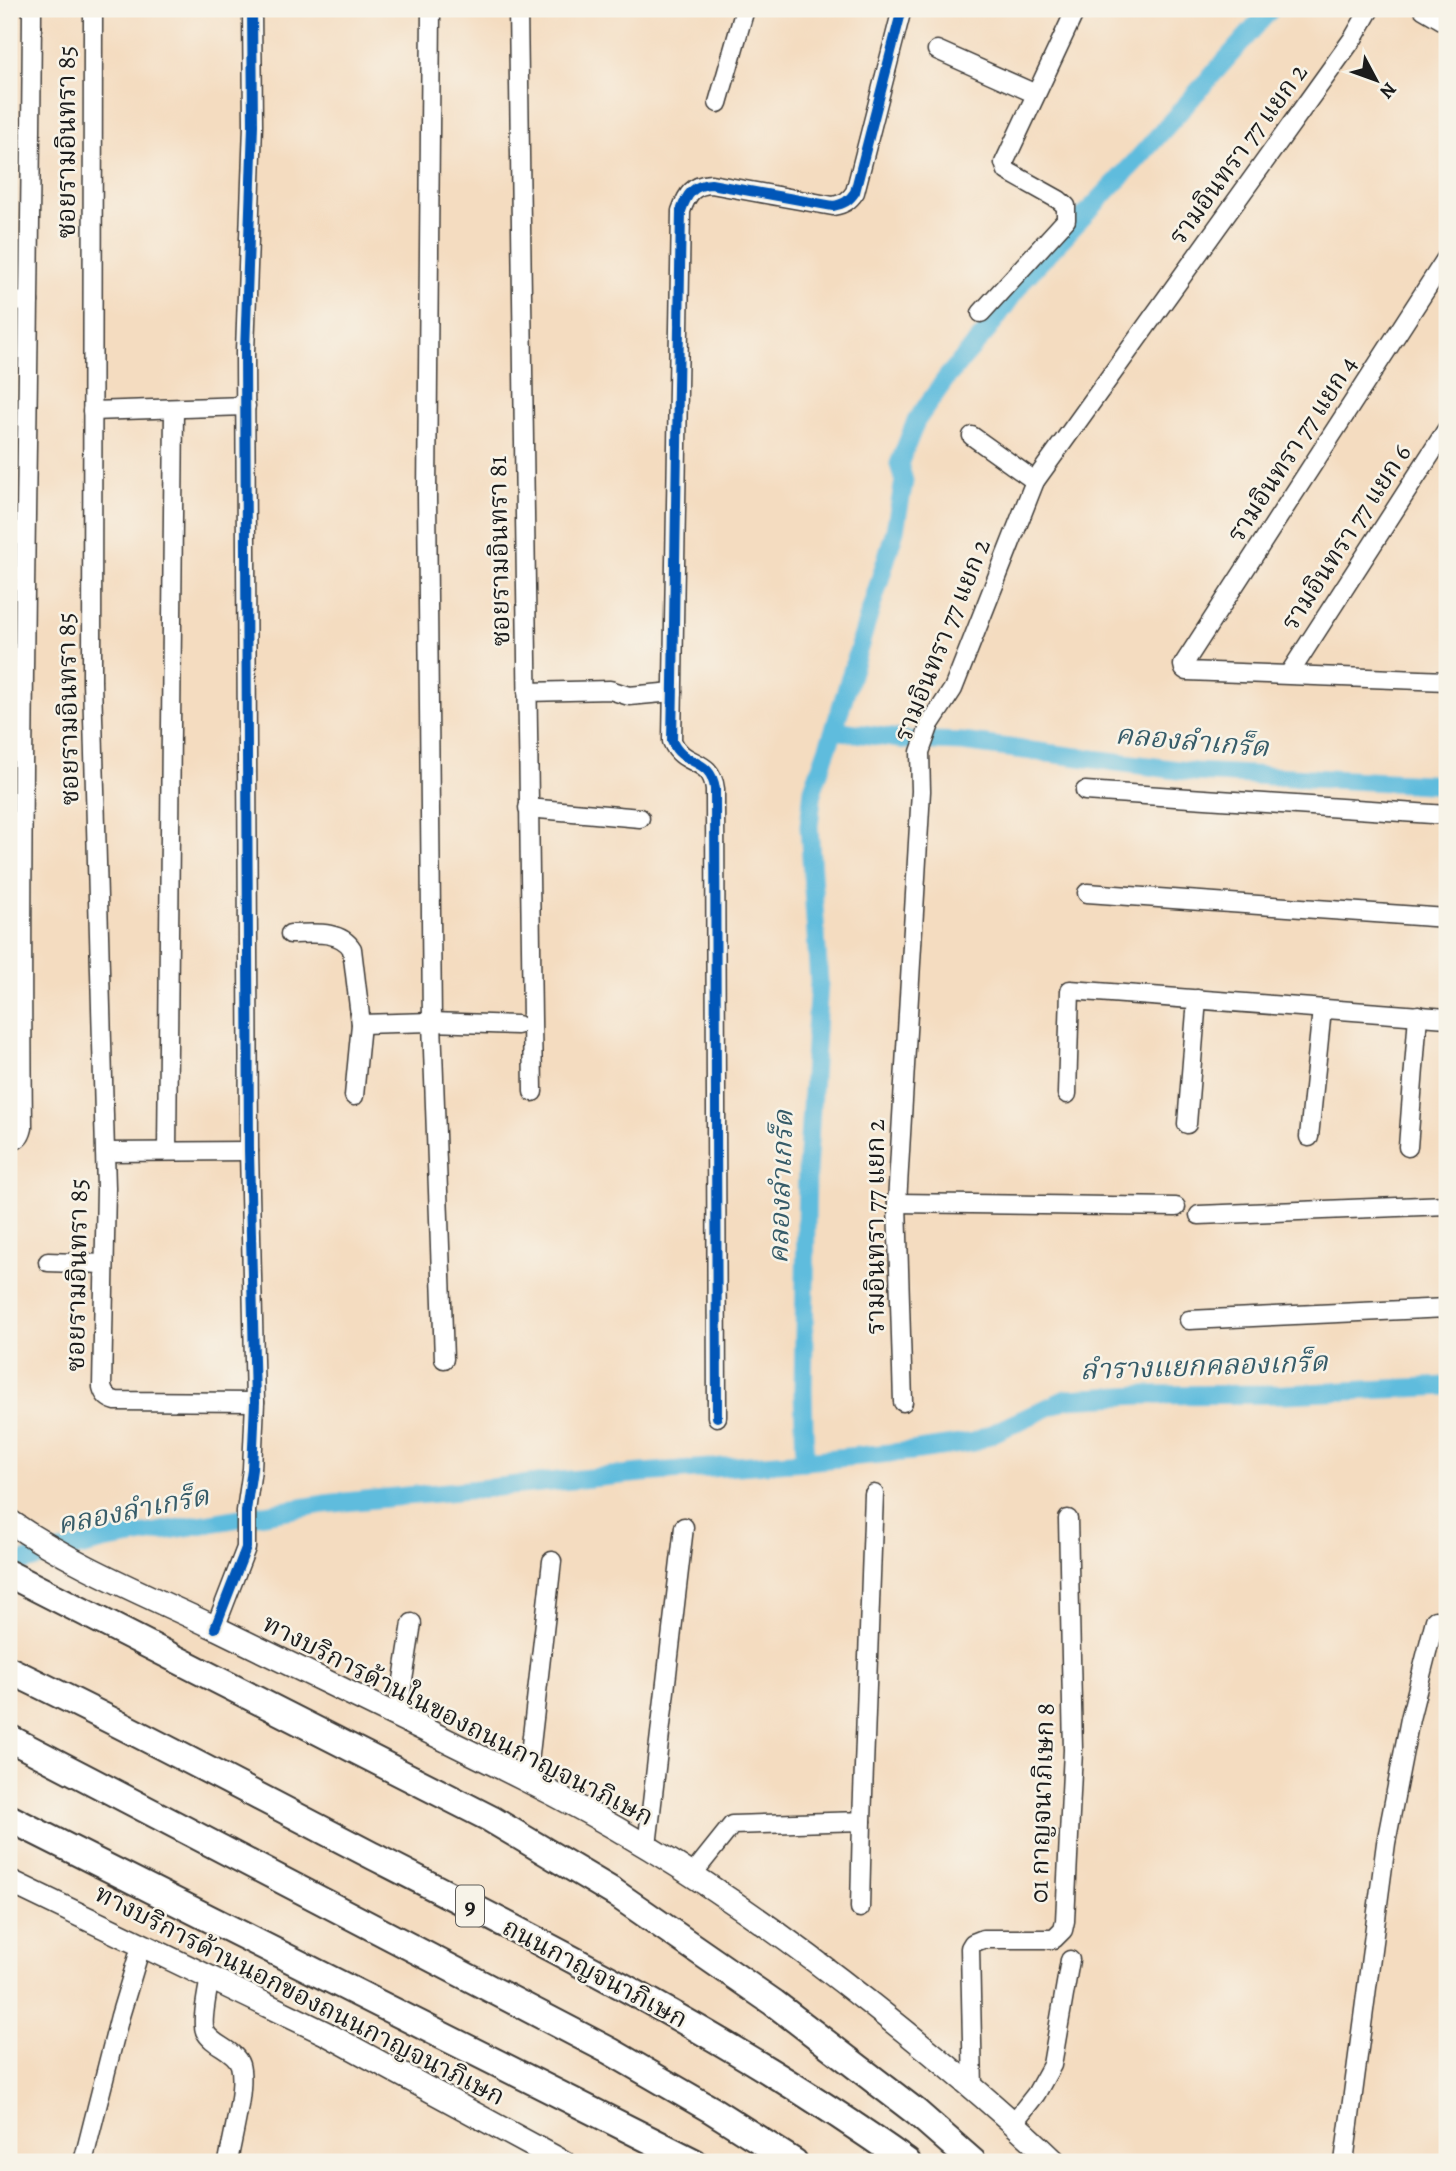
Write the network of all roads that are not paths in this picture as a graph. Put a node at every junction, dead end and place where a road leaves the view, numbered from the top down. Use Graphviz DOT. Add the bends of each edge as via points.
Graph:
graph roads {
  1 [pos="32,9"];
  2 [pos="93,9"];
  3 [pos="252,9"];
  4 [pos="431,9"];
  5 [pos="518,9"];
  6 [pos="745,9"];
  7 [pos="902,9"];
  8 [pos="1076,9"];
  9 [pos="1370,9"];
  10 [pos="1423,9"];
  11 [pos="1447,23"];
  12 [pos="937,50"];
  13 [pos="1036,94"];
  14 [pos="718,103"];
  15 [pos="1447,257"];
  16 [pos="9,301"];
  17 [pos="29,302"];
  18 [pos="981,313"];
  19 [pos="246,406"];
  20 [pos="174,409"];
  21 [pos="92,411"];
  22 [pos="1447,429"];
  23 [pos="972,436"];
  24 [pos="1035,481"];
  25 [pos="1289,674"];
  26 [pos="1447,681"];
  27 [pos="527,692"];
  28 [pos="673,692"];
  29 [pos="16,701"];
  30 [pos="1085,791"];
  31 [pos="528,808"];
  32 [pos="1447,816"];
  33 [pos="640,818"];
  34 [pos="1087,892"];
  35 [pos="1447,918"];
  36 [pos="290,933"];
  37 [pos="1198,999"];
  38 [pos="1322,1009"];
  39 [pos="1418,1016"];
  40 [pos="1447,1018"];
  41 [pos="432,1022"];
  42 [pos="361,1024"];
  43 [pos="517,1025"];
  44 [pos="533,1092"];
  45 [pos="1067,1094"];
  46 [pos="354,1096"];
  47 [pos="1187,1124"];
  48 [pos="1309,1137"];
  49 [pos="9,1141"];
  50 [pos="1408,1147"];
  51 [pos="167,1151"];
  52 [pos="249,1151"];
  53 [pos="105,1152"];
  54 [pos="897,1203"];
  55 [pos="1447,1205"];
  56 [pos="1176,1207"];
  57 [pos="1199,1214"];
  58 [pos="48,1262"];
  59 [pos="104,1264"];
  60 [pos="1447,1308"];
  61 [pos="1189,1320"];
  62 [pos="444,1359"];
  63 [pos="255,1402"];
  64 [pos="902,1402"];
  65 [pos="717,1417"];
  66 [pos="874,1494"];
  67 [pos="1068,1519"];
  68 [pos="684,1527"];
  69 [pos="13,1529"];
  70 [pos="552,1561"];
  71 [pos="9,1574"];
  72 [pos="1435,1620"];
  73 [pos="412,1623"];
  74 [pos="215,1628"];
  75 [pos="14,1672"];
  76 [pos="397,1718"];
  77 [pos="9,1738"];
  78 [pos="527,1780"];
  79 [pos="9,1818"];
  80 [pos="862,1821"];
  81 [pos="647,1846"];
  82 [pos="692,1875"];
  83 [pos="9,1881"];
  84 [pos="860,1908"];
  85 [pos="142,1943"];
  86 [pos="1070,1960"];
  87 [pos="209,1977"];
  88 [pos="973,2089"];
  89 [pos="1014,2122"];
  90 [pos="83,2162"];
  91 [pos="228,2162"];
  92 [pos="563,2162"];
  93 [pos="694,2162"];
  94 [pos="794,2162"];
  95 [pos="907,2162"];
  96 [pos="973,2162"];
  97 [pos="1055,2162"];
  98 [pos="1344,2162"];
  1 -- 17 [label="street"];
  2 -- 21 [label="street, ซอยรามอินทรา 85"];
  3 -- 19 [label="street"];
  4 -- 41 [label="street" via="427,509"];
  5 -- 27 [label="street, ซอยรามอินทรา 81"];
  6 -- 14 [label="street"];
  7 -- 28 [label="street" via="851,198 833,206 702,184 693,188 683,204"];
  8 -- 13 [label="street"];
  9 -- 24 [label="street, รามอินทรา 77 แยก 2"];
  10 -- 11 [label="street"];
  12 -- 13 [label="street"];
  13 -- 18 [label="street" via="1004,163 1007,171 1066,206 1066,220"];
  15 -- 25 [label="street, รามอินทรา 77 แยก 4" via="1183,665 1184,669"];
  16 -- 17 [label="street"];
  17 -- 29 [label="street"];
  19 -- 20 [label="street"];
  19 -- 52 [label="street"];
  20 -- 21 [label="street"];
  20 -- 51 [label="street"];
  21 -- 53 [label="street, ซอยรามอินทรา 85" via="92,681"];
  22 -- 25 [label="street, รามอินทรา 77 แยก 6"];
  23 -- 24 [label="street"];
  24 -- 54 [label="street, รามอินทรา 77 แยก 2" via="953,689 930,724 920,752"];
  25 -- 26 [label="street"];
  27 -- 28 [label="street" via="610,690 629,696"];
  27 -- 31 [label="street, ซอยรามอินทรา 81"];
  28 -- 65 [label="street" via="676,751 706,767 715,789"];
  29 -- 49 [label="street" via="23,1128 21,1136"];
  30 -- 32 [label="street"];
  31 -- 33 [label="street"];
  31 -- 44 [label="street, ซอยรามอินทรา 81"];
  34 -- 35 [label="street"];
  36 -- 42 [label="street" via="338,936 348,942"];
  37 -- 38 [label="street"];
  37 -- 45 [label="street" via="1070,990"];
  37 -- 47 [label="street"];
  38 -- 39 [label="street"];
  38 -- 48 [label="street"];
  39 -- 40 [label="street"];
  39 -- 50 [label="street"];
  41 -- 42 [label="street"];
  41 -- 43 [label="street"];
  41 -- 62 [label="street"];
  42 -- 46 [label="street"];
  51 -- 52 [label="street"];
  51 -- 53 [label="street"];
  52 -- 63 [label="street"];
  53 -- 59 [label="street, ซอยรามอินทรา 85"];
  54 -- 56 [label="street"];
  54 -- 64 [label="street, รามอินทรา 77 แยก 2"];
  55 -- 57 [label="street"];
  58 -- 59 [label="street"];
  59 -- 63 [label="street, ซอยรามอินทรา 85" via="103,1394 116,1401"];
  60 -- 61 [label="street"];
  63 -- 74 [label="street" via="246,1548"];
  66 -- 80 [label="street"];
  67 -- 88 [label="street, 01 กาญจนาภิเษก 8" via="1073,1750 1065,1921 1054,1939 983,1939 970,1948"];
  68 -- 81 [label="street"];
  69 -- 74 [label="main road, ทางบริการด้านในของถนนกาญจนาภิเษก"];
  70 -- 78 [label="street"];
  71 -- 96 [label="highway" via="491,1819 615,1893 774,2003"];
  72 -- 98 [label="street" via="1386,1843"];
  73 -- 76 [label="street"];
  74 -- 76 [label="main road, ทางบริการด้านในของถนนกาญจนาภิเษก"];
  75 -- 95 [label="highway, ถนนกาญจนาภิเษก / 9" via="644,1997 748,2057"];
  76 -- 78 [label="main road, ทางบริการด้านในของถนนกาญจนาภิเษก"];
  77 -- 94 [label="highway, 9" via="610,2051"];
  78 -- 81 [label="main road, ทางบริการด้านในของถนนกาญจนาภิเษก"];
  79 -- 93 [label="highway"];
  80 -- 82 [label="street" via="732,1825"];
  80 -- 84 [label="street"];
  81 -- 82 [label="main road, ทางบริการด้านในของถนนกาญจนาภิเษก"];
  82 -- 88 [label="main road, ทางบริการด้านในของถนนกาญจนาภิเษก" via="795,1944"];
  83 -- 85 [label="main road, ทางบริการด้านนอกของถนนกาญจนาภิเษก"];
  85 -- 87 [label="main road, ทางบริการด้านนอกของถนนกาญจนาภิเษก"];
  85 -- 90 [label="street"];
  86 -- 89 [label="street" via="1052,2064"];
  87 -- 91 [label="street" via="204,2027 239,2064 241,2084"];
  87 -- 92 [label="main road, ทางบริการด้านนอกของถนนกาญจนาภิเษก" via="326,2033"];
  88 -- 89 [label="main road, ทางบริการด้านในของถนนกาญจนาภิเษก"];
  89 -- 97 [label="main road, ทางบริการด้านในของถนนกาญจนาภิเษก"];
}
